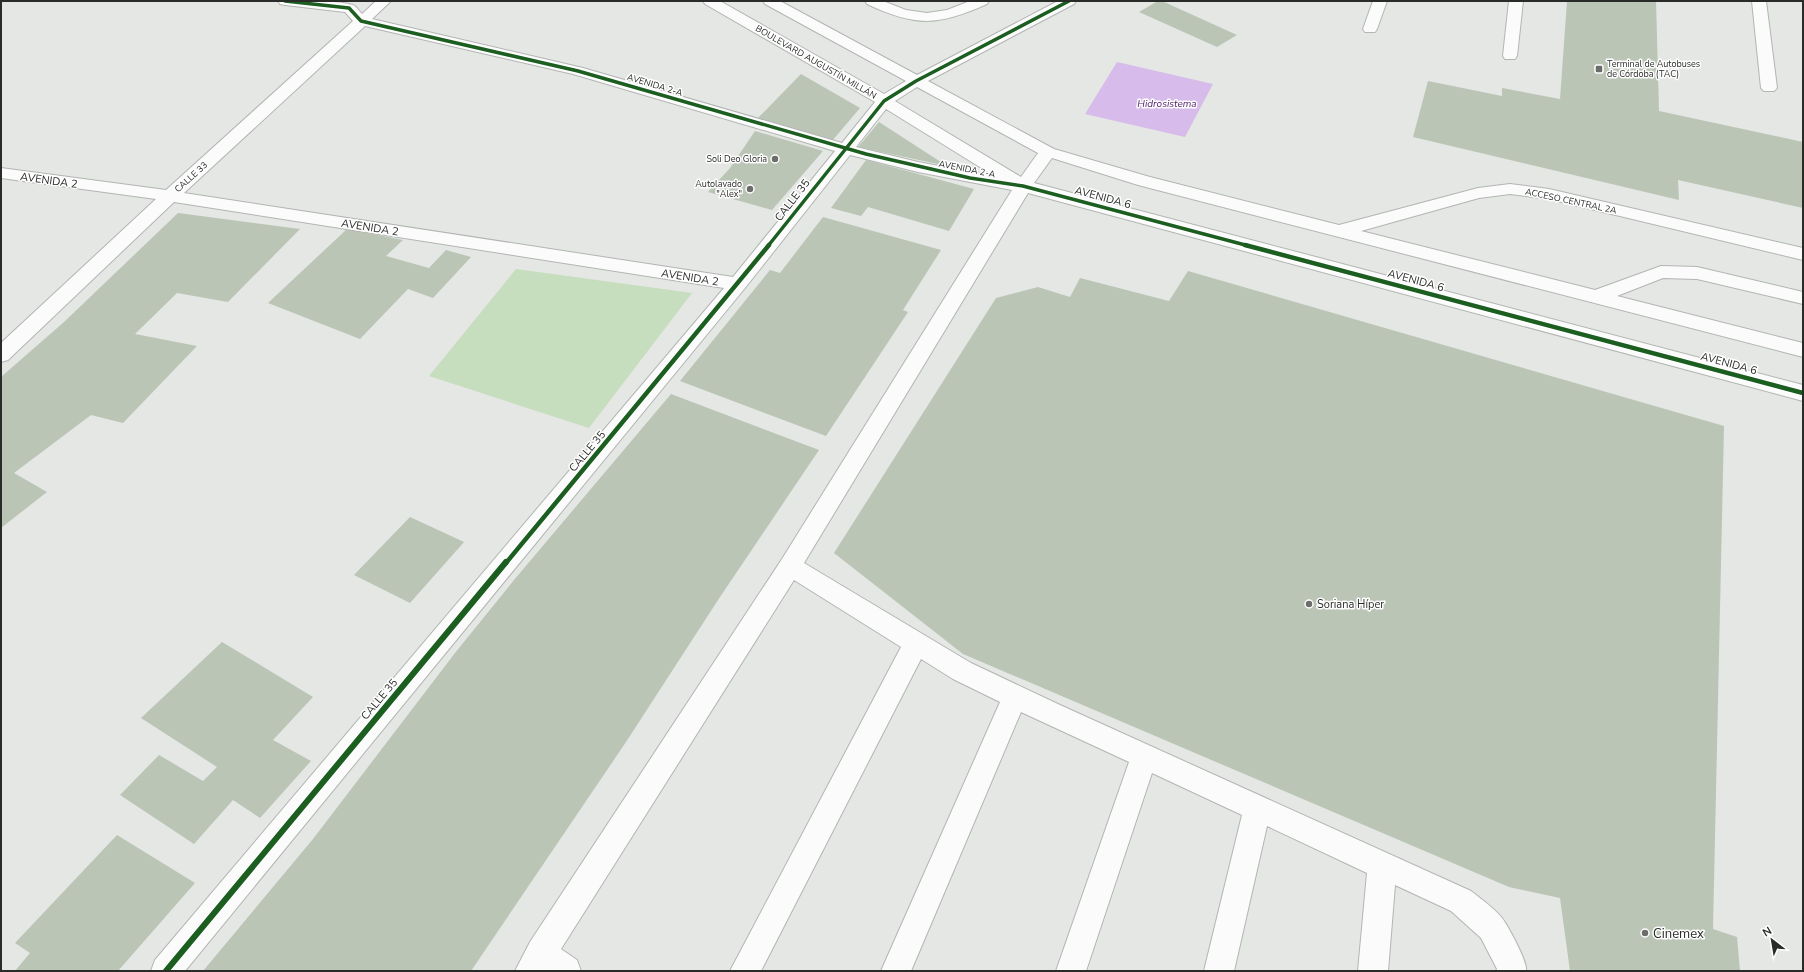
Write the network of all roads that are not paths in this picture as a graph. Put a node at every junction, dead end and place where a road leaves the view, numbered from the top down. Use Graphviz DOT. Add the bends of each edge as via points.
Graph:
graph roads {
  1 [pos="285,1"];
  2 [pos="384,1"];
  3 [pos="710,1"];
  4 [pos="770,1"];
  5 [pos="872,1"];
  6 [pos="982,1"];
  7 [pos="1380,1"];
  8 [pos="1516,1"];
  9 [pos="1759,1"];
  10 [pos="1058,3"];
  11 [pos="361,21"];
  12 [pos="1370,29"];
  13 [pos="1510,56"];
  14 [pos="916,81"];
  15 [pos="1769,88"];
  16 [pos="884,101"];
  17 [pos="844,150"];
  18 [pos="1048,152"];
  19 [pos="1,173"];
  20 [pos="1023,186"];
  21 [pos="170,196"];
  22 [pos="1340,230"];
  23 [pos="1803,254"];
  24 [pos="738,284"];
  25 [pos="1598,296"];
  26 [pos="1803,298"];
  27 [pos="1803,350"];
  28 [pos="1,355"];
  29 [pos="1803,393"];
  30 [pos="790,566"];
  31 [pos="916,643"];
  32 [pos="1015,697"];
  33 [pos="1144,756"];
  34 [pos="1257,808"];
  35 [pos="1382,865"];
  36 [pos="535,962"];
  37 [pos="166,971"];
  38 [pos="566,971"];
  39 [pos="745,971"];
  40 [pos="896,971"];
  41 [pos="1071,971"];
  42 [pos="1219,971"];
  43 [pos="1373,971"];
  44 [pos="1512,971"];
  1 -- 11 [label="street, AVENIDA 2-A" via="349,8"];
  2 -- 11 [label="street, CALLE 33"];
  3 -- 16 [label="street, BOULEVARD AUGUSTÍN MILLÁN"];
  4 -- 14 [label="street"];
  5 -- 6 [label="street" via="893,12 921,18 942,17"];
  7 -- 12 [label="street"];
  8 -- 13 [label="street"];
  9 -- 15 [label="street"];
  10 -- 14 [label="street, CALLE 35"];
  11 -- 17 [label="street, AVENIDA 2-A" via="607,79"];
  11 -- 21 [label="street, CALLE 33"];
  14 -- 16 [label="street, CALLE 35"];
  14 -- 18 [label="street"];
  16 -- 17 [label="street, CALLE 35"];
  16 -- 20 [label="street, BOULEVARD AUGUSTÍN MILLÁN"];
  17 -- 20 [label="street, AVENIDA 2-A" via="979,181"];
  17 -- 24 [label="street, CALLE 35"];
  18 -- 20 [label="street"];
  18 -- 22 [label="street" via="1144,181"];
  19 -- 21 [label="street, AVENIDA 2"];
  20 -- 29 [label="street, AVENIDA 6"];
  20 -- 30 [label="street"];
  21 -- 24 [label="street, AVENIDA 2"];
  21 -- 28 [label="street, CALLE 33"];
  22 -- 23 [label="street, ACCESO CENTRAL 2A" via="1478,193 1510,189 1549,194"];
  22 -- 25 [label="street"];
  24 -- 37 [label="street, CALLE 35"];
  25 -- 26 [label="street" via="1661,272 1697,273"];
  25 -- 27 [label="street"];
  30 -- 31 [label="street"];
  30 -- 36 [label="street"];
  31 -- 32 [label="street" via="962,671"];
  31 -- 39 [label="street"];
  32 -- 33 [label="street"];
  32 -- 40 [label="street"];
  33 -- 34 [label="street"];
  33 -- 41 [label="street"];
  34 -- 35 [label="street"];
  34 -- 42 [label="street"];
  35 -- 43 [label="street"];
  35 -- 44 [label="street" via="1461,901 1491,928"];
  36 -- 38 [label="street"];
}
